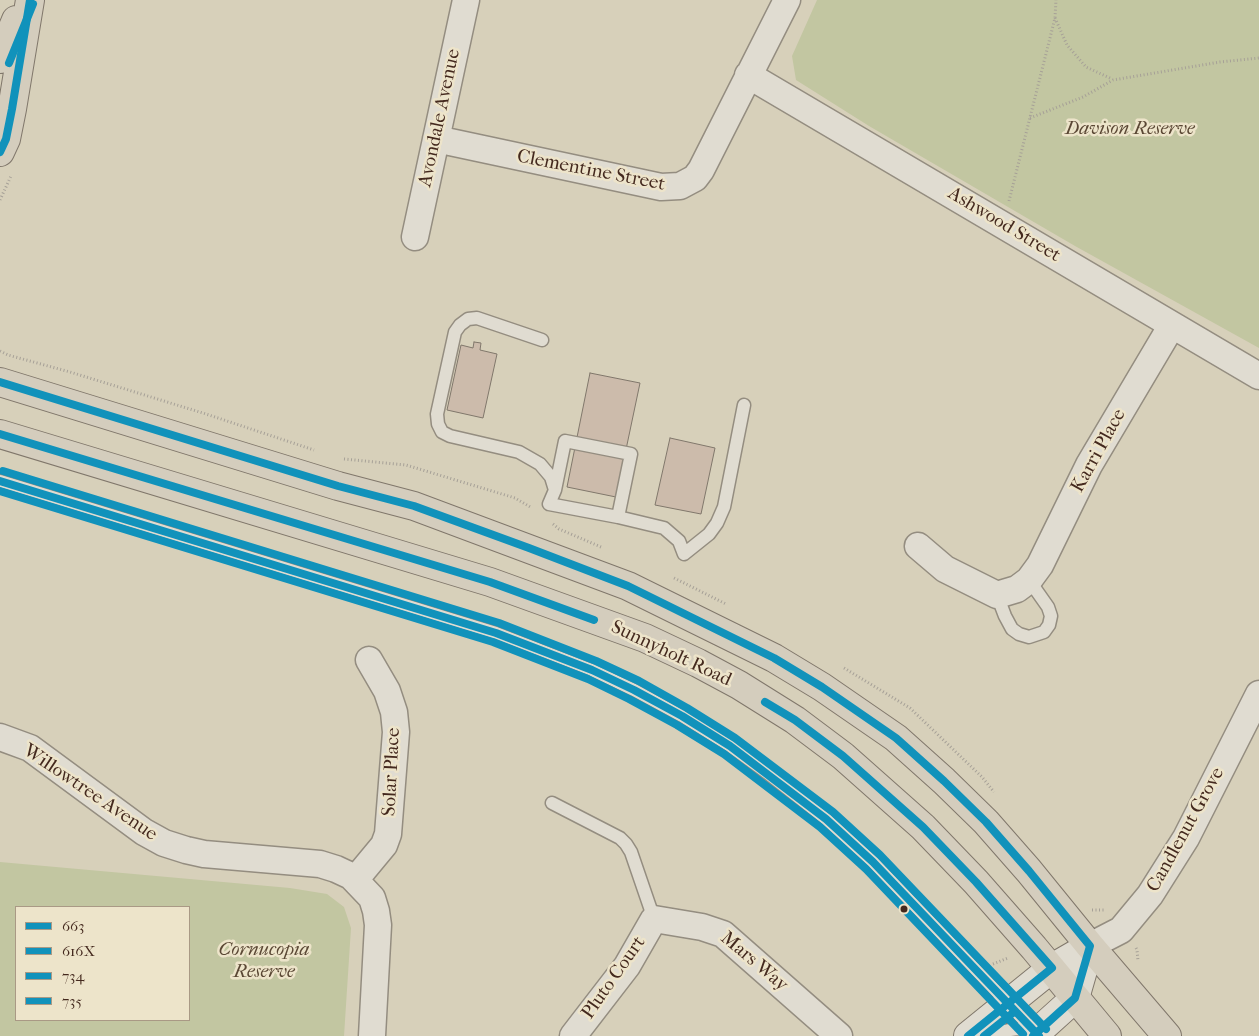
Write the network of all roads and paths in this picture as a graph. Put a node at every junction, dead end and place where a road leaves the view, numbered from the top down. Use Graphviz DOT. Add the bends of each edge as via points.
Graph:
graph roads {
  1 [pos="24,0"];
  2 [pos="30,0"];
  3 [pos="466,0"];
  4 [pos="787,0"];
  5 [pos="1056,0"];
  6 [pos="1055,18"];
  7 [pos="1259,58"];
  8 [pos="0,59"];
  9 [pos="748,75"];
  10 [pos="1113,80"];
  11 [pos="1030,118"];
  12 [pos="436,139"];
  13 [pos="0,152"];
  14 [pos="1001,223"];
  15 [pos="415,237"];
  16 [pos="1172,325"];
  17 [pos="542,340"];
  18 [pos="0,351"];
  19 [pos="1259,376"];
  20 [pos="0,382"];
  21 [pos="744,405"];
  22 [pos="0,434"];
  23 [pos="316,450"];
  24 [pos="343,459"];
  25 [pos="0,481"];
  26 [pos="555,490"];
  27 [pos="527,503"];
  28 [pos="618,517"];
  29 [pos="918,546"];
  30 [pos="670,576"];
  31 [pos="1029,580"];
  32 [pos="701,590"];
  33 [pos="997,594"];
  34 [pos="369,660"];
  35 [pos="1259,694"];
  36 [pos="0,736"];
  37 [pos="552,803"];
  38 [pos="355,880"];
  39 [pos="654,919"];
  40 [pos="1090,946"];
  41 [pos="1052,968"];
  42 [pos="1075,998"];
  43 [pos="1008,1004"];
  44 [pos="1036,1035"];
  45 [pos="372,1036"];
  46 [pos="573,1036"];
  47 [pos="839,1036"];
  48 [pos="968,1036"];
  49 [pos="994,1036"];
  50 [pos="1107,1036"];
  51 [pos="1167,1036"];
  1 -- 8 [label="main road"];
  2 -- 13 [label="main road" via="12,109"];
  3 -- 12 [label="street, Avondale Avenue"];
  4 -- 9 [label="street, Clementine Street"];
  5 -- 6 [label="path"];
  6 -- 10 [label="path" via="1067,45 1086,67"];
  6 -- 11 [label="path"];
  7 -- 10 [label="path"];
  9 -- 12 [label="street, Clementine Street" via="701,170 695,178 680,186 661,187"];
  9 -- 14 [label="street, Ashwood Street"];
  10 -- 11 [label="path" via="1083,97"];
  11 -- 14 [label="path"];
  12 -- 15 [label="street, Avondale Avenue"];
  14 -- 16 [label="street, Ashwood Street"];
  16 -- 19 [label="street, Ashwood Street"];
  16 -- 31 [label="street, Karri Place" via="1089,465 1040,565"];
  17 -- 26 [label="lane" via="477,318 460,325 455,332 437,414 442,432 450,436 519,452 540,464 551,477"];
  18 -- 23 [label="path"];
  20 -- 40 [label="main road" via="338,486 414,506 628,586 774,658 896,738 944,781 986,822"];
  21 -- 28 [label="lane" via="724,507 708,534 684,554 679,541 664,528"];
  22 -- 41 [label="main road, Sunnyholt Road" via="490,582 645,638 698,663 795,720 843,756 923,827"];
  24 -- 27 [label="path" via="406,465"];
  25 -- 43 [label="lane" via="496,634 592,670 634,690 730,746 826,819 873,862"];
  26 -- 28 [label="lane" via="549,504"];
  26 -- 28 [label="lane" via="565,441 631,454"];
  29 -- 33 [label="street" via="945,568"];
  30 -- 32 [label="path"];
  31 -- 33 [label="street, Karri Place" via="1006,594"];
  31 -- 33 [label="lane" via="1051,616 1050,625 1044,632 1029,637 1012,629"];
  34 -- 38 [label="street, Solar Place" via="388,691 396,732 388,834 384,845"];
  35 -- 40 [label="street, Candlenut Grove" via="1186,838 1150,895 1121,930"];
  36 -- 38 [label="street, Willowtree Avenue" via="30,748 144,832 164,843 204,854 320,864"];
  37 -- 39 [label="lane" via="626,844"];
  38 -- 45 [label="street, Willowtree Avenue" via="372,898 378,925"];
  39 -- 46 [label="street, Pluto Court" via="627,966"];
  39 -- 47 [label="street, Mars Way" via="723,934"];
  40 -- 41 [label="street"];
  40 -- 42 [label="street"];
  40 -- 51 [label="main road"];
  41 -- 42 [label="main road, Sunnyholt Road"];
  41 -- 43 [label="street"];
  42 -- 44 [label="street"];
  42 -- 50 [label="main road, Sunnyholt Road"];
  43 -- 44 [label="lane"];
  43 -- 48 [label="street"];
  43 -- 49 [label="lane"];
  44 -- 49 [label="lane" via="1017,1029"];
}
